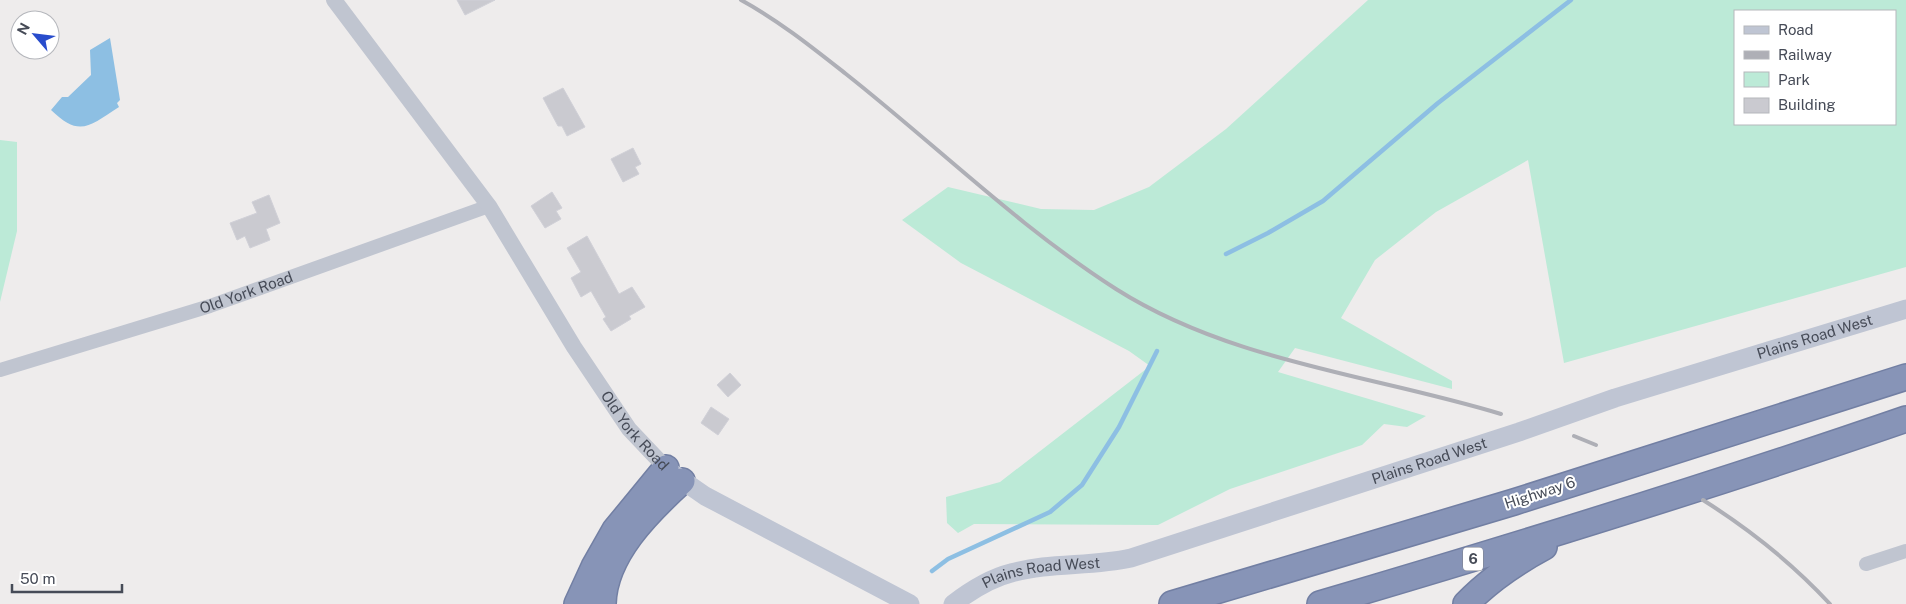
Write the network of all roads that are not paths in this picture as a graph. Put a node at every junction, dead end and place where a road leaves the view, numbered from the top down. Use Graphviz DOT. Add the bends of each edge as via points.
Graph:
graph roads {
  1 [pos="334,0"];
  2 [pos="489,206"];
  3 [pos="1906,309"];
  4 [pos="0,370"];
  5 [pos="1906,377"];
  6 [pos="1906,419"];
  7 [pos="674,475"];
  8 [pos="1579,527"];
  9 [pos="1906,551"];
  10 [pos="1866,564"];
  11 [pos="578,604"];
  12 [pos="603,604"];
  13 [pos="910,604"];
  14 [pos="954,604"];
  15 [pos="1172,604"];
  16 [pos="1320,604"];
  17 [pos="1466,604"];
  1 -- 2 [label="street, Old York Road"];
  2 -- 4 [label="street, Old York Road" via="210,306"];
  2 -- 7 [label="street, Old York Road" via="574,347 629,429"];
  3 -- 14 [label="main road, Plains Road West" via="1615,398 1131,558 1010,573"];
  5 -- 15 [label="highway, Highway 6" via="1514,502"];
  6 -- 8 [label="highway, 6" via="1751,473"];
  7 -- 11 [label="highway" via="615,530 594,566"];
  7 -- 12 [label="highway" via="615,562"];
  7 -- 13 [label="main road, Old York Road"];
  8 -- 16 [label="highway, 6"];
  8 -- 17 [label="highway" via="1525,557 1477,592"];
  9 -- 10 [label="street"];
}
